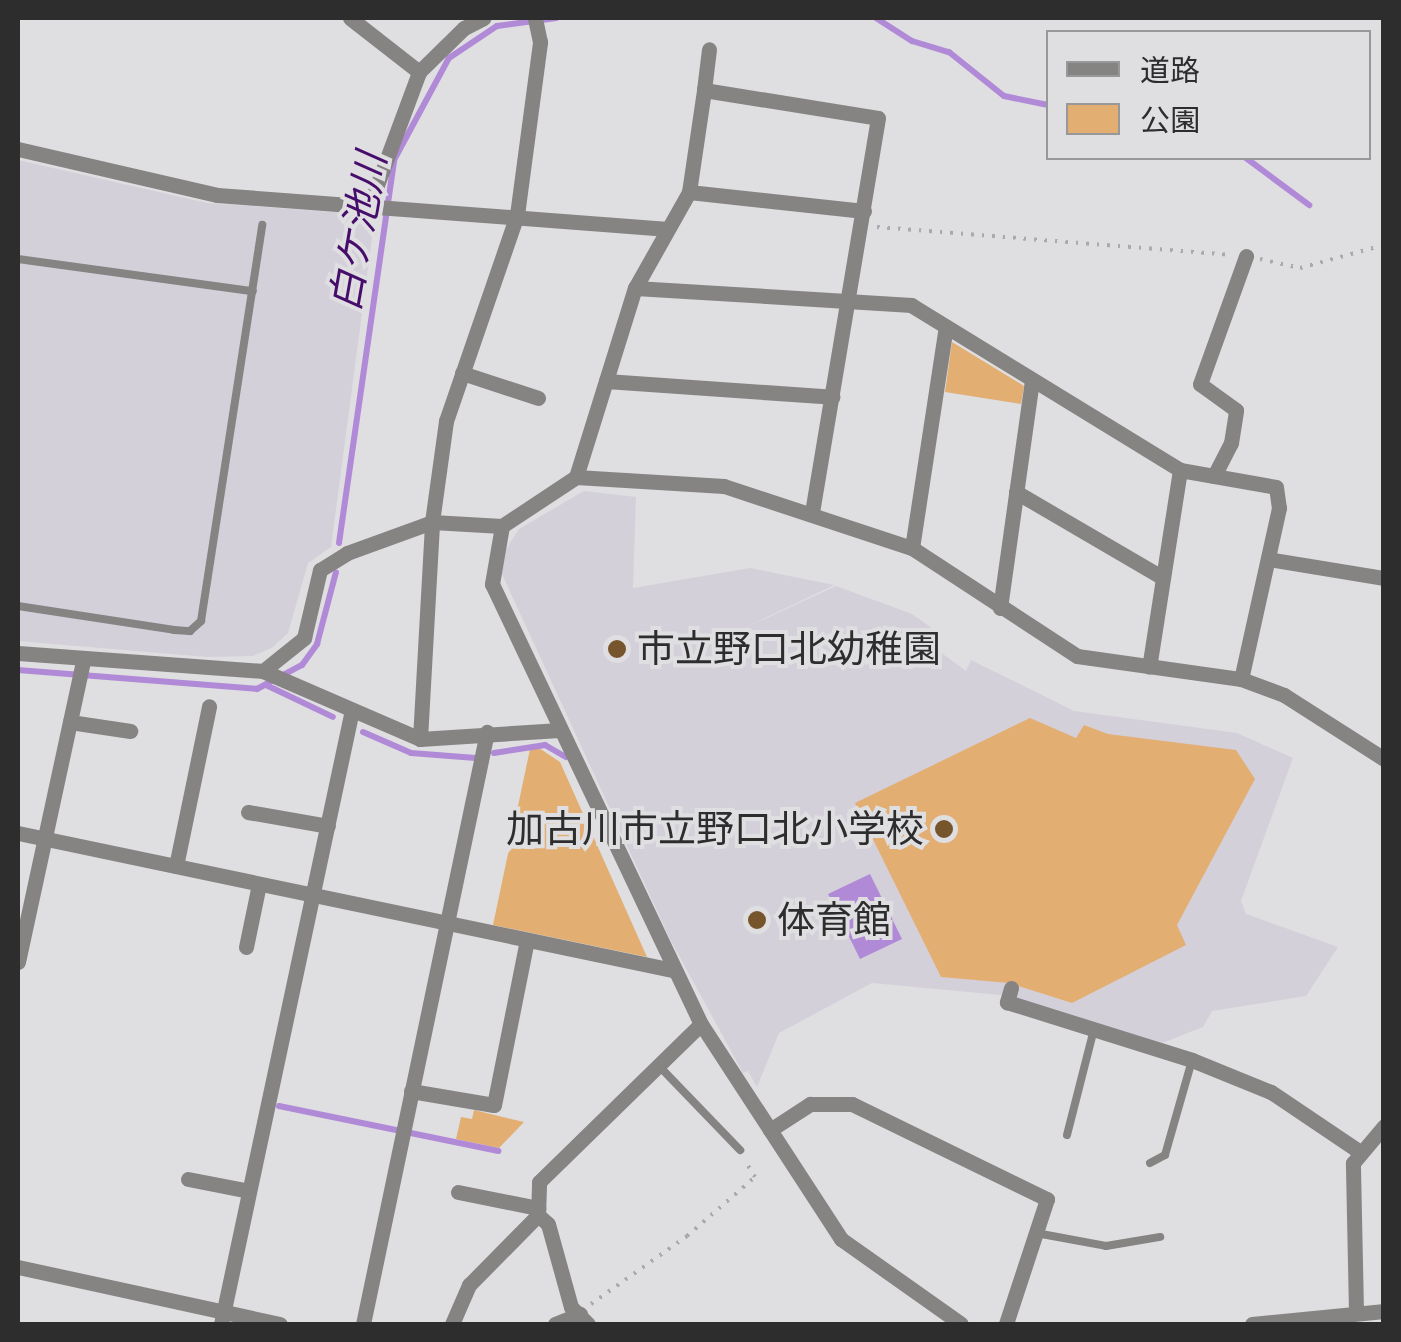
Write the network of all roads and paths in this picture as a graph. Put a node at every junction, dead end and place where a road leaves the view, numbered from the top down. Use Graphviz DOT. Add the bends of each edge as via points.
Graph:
graph roads {
  1 [pos="350,18"];
  2 [pos="484,18"];
  3 [pos="534,18"];
  4 [pos="709,49"];
  5 [pos="420,72"];
  6 [pos="704,90"];
  7 [pos="18,150"];
  8 [pos="689,192"];
  9 [pos="370,204"];
  10 [pos="517,215"];
  11 [pos="863,218"];
  12 [pos="262,225"];
  13 [pos="665,229"];
  14 [pos="1384,245"];
  15 [pos="1246,256"];
  16 [pos="18,258"];
  17 [pos="635,288"];
  18 [pos="252,291"];
  19 [pos="850,302"];
  20 [pos="946,327"];
  21 [pos="462,373"];
  22 [pos="606,381"];
  23 [pos="1032,381"];
  24 [pos="832,397"];
  25 [pos="538,398"];
  26 [pos="1180,470"];
  27 [pos="1214,476"];
  28 [pos="576,477"];
  29 [pos="1016,492"];
  30 [pos="812,512"];
  31 [pos="432,522"];
  32 [pos="502,526"];
  33 [pos="912,548"];
  34 [pos="1268,559"];
  35 [pos="1163,578"];
  36 [pos="1384,578"];
  37 [pos="18,606"];
  38 [pos="1000,608"];
  39 [pos="18,652"];
  40 [pos="84,658"];
  41 [pos="1148,667"];
  42 [pos="263,671"];
  43 [pos="1241,679"];
  44 [pos="210,706"];
  45 [pos="352,710"];
  46 [pos="70,722"];
  47 [pos="560,730"];
  48 [pos="130,731"];
  49 [pos="487,732"];
  50 [pos="420,739"];
  51 [pos="1383,757"];
  52 [pos="248,812"];
  53 [pos="328,826"];
  54 [pos="18,833"];
  55 [pos="44,839"];
  56 [pos="176,866"];
  57 [pos="260,884"];
  58 [pos="314,896"];
  59 [pos="23,915"];
  60 [pos="445,924"];
  61 [pos="527,940"];
  62 [pos="246,948"];
  63 [pos="18,962"];
  64 [pos="672,970"];
  65 [pos="1011,988"];
  66 [pos="701,1024"];
  67 [pos="1094,1029"];
  68 [pos="1192,1060"];
  69 [pos="659,1066"];
  70 [pos="411,1091"];
  71 [pos="1384,1126"];
  72 [pos="770,1130"];
  73 [pos="1067,1135"];
  74 [pos="740,1150"];
  75 [pos="1360,1152"];
  76 [pos="1150,1163"];
  77 [pos="188,1179"];
  78 [pos="250,1192"];
  79 [pos="458,1192"];
  80 [pos="538,1212"];
  81 [pos="1036,1233"];
  82 [pos="1160,1237"];
  83 [pos="18,1267"];
  84 [pos="1384,1310"];
  85 [pos="1356,1311"];
  86 [pos="222,1318"];
  87 [pos="584,1319"];
  88 [pos="280,1324"];
  89 [pos="363,1324"];
  90 [pos="452,1324"];
  91 [pos="556,1324"];
  92 [pos="961,1324"];
  93 [pos="1006,1324"];
  94 [pos="1252,1324"];
  1 -- 5 [label="street"];
  2 -- 5 [label="street" via="464,28"];
  3 -- 10 [label="street" via="540,42"];
  4 -- 6 [label="street"];
  5 -- 9 [label="street"];
  6 -- 8 [label="street"];
  6 -- 11 [label="street" via="878,118"];
  7 -- 9 [label="street" via="217,195"];
  8 -- 11 [label="street"];
  8 -- 13 [label="street"];
  9 -- 10 [label="street"];
  10 -- 13 [label="street"];
  10 -- 21 [label="street"];
  11 -- 15 [label="path"];
  11 -- 19 [label="street"];
  12 -- 18 [label="lane"];
  13 -- 17 [label="street"];
  14 -- 15 [label="path" via="1300,268"];
  15 -- 27 [label="street" via="1200,384 1236,410 1231,443"];
  16 -- 18 [label="lane"];
  17 -- 19 [label="street"];
  17 -- 22 [label="street"];
  18 -- 37 [label="lane" via="201,621 190,631 174,630"];
  19 -- 20 [label="street" via="911,305"];
  19 -- 24 [label="street"];
  20 -- 23 [label="street"];
  20 -- 33 [label="street"];
  21 -- 25 [label="street"];
  21 -- 31 [label="street" via="446,420"];
  22 -- 24 [label="street"];
  22 -- 28 [label="street"];
  23 -- 26 [label="street"];
  23 -- 29 [label="street"];
  24 -- 30 [label="street"];
  26 -- 27 [label="street"];
  26 -- 35 [label="street"];
  27 -- 34 [label="street" via="1276,487 1279,508"];
  28 -- 30 [label="street" via="724,486"];
  28 -- 32 [label="street"];
  29 -- 35 [label="street"];
  29 -- 38 [label="street"];
  30 -- 33 [label="street"];
  31 -- 32 [label="street"];
  31 -- 42 [label="street" via="320,570 304,638"];
  31 -- 50 [label="street"];
  32 -- 47 [label="street" via="492,584"];
  33 -- 38 [label="street"];
  34 -- 36 [label="street"];
  34 -- 43 [label="street"];
  35 -- 41 [label="street"];
  38 -- 41 [label="street" via="1077,656"];
  39 -- 40 [label="street"];
  40 -- 42 [label="street"];
  40 -- 46 [label="street"];
  41 -- 43 [label="street"];
  42 -- 45 [label="street"];
  43 -- 51 [label="street" via="1284,695"];
  44 -- 56 [label="street"];
  45 -- 50 [label="street"];
  45 -- 53 [label="street"];
  46 -- 48 [label="street"];
  46 -- 55 [label="street"];
  47 -- 49 [label="street"];
  47 -- 64 [label="street"];
  49 -- 50 [label="street"];
  49 -- 60 [label="street"];
  52 -- 53 [label="street"];
  53 -- 58 [label="street"];
  54 -- 55 [label="street"];
  55 -- 56 [label="street"];
  55 -- 59 [label="street"];
  56 -- 57 [label="street"];
  57 -- 58 [label="street"];
  57 -- 62 [label="street"];
  58 -- 60 [label="street"];
  58 -- 78 [label="street"];
  59 -- 63 [label="street"];
  60 -- 61 [label="street"];
  60 -- 70 [label="street"];
  61 -- 64 [label="street"];
  61 -- 70 [label="street" via="494,1106"];
  64 -- 66 [label="street"];
  65 -- 67 [label="street" via="1007,1002"];
  66 -- 69 [label="street"];
  66 -- 72 [label="street"];
  67 -- 68 [label="street"];
  67 -- 73 [label="lane"];
  68 -- 75 [label="street" via="1271,1092"];
  68 -- 76 [label="lane" via="1165,1155"];
  69 -- 74 [label="lane"];
  69 -- 80 [label="street" via="540,1182"];
  70 -- 89 [label="street"];
  71 -- 75 [label="street"];
  72 -- 81 [label="street" via="810,1104 833,1102 878,1113 926,1144 1047,1199"];
  72 -- 92 [label="street" via="841,1239"];
  74 -- 87 [label="path" via="755,1178"];
  75 -- 85 [label="street" via="1353,1174"];
  77 -- 78 [label="street"];
  78 -- 86 [label="street"];
  79 -- 80 [label="street"];
  80 -- 87 [label="street" via="548,1224 571,1307"];
  80 -- 90 [label="street" via="469,1285"];
  81 -- 82 [label="lane" via="1106,1246"];
  81 -- 93 [label="street"];
  83 -- 86 [label="street"];
  84 -- 85 [label="street"];
  85 -- 94 [label="street"];
  86 -- 88 [label="street"];
  87 -- 91 [label="street"];
}
